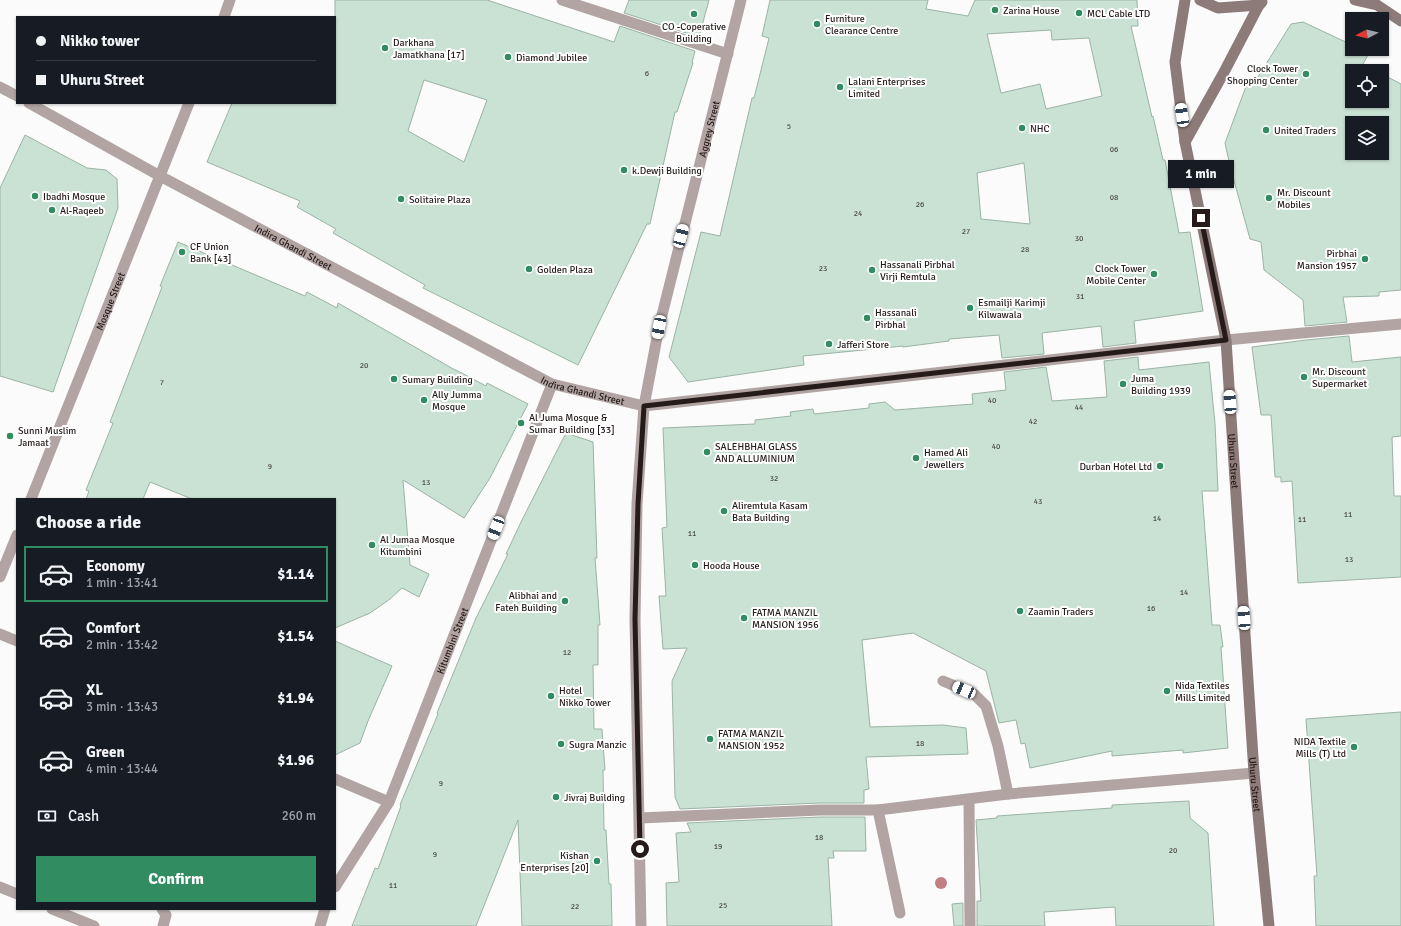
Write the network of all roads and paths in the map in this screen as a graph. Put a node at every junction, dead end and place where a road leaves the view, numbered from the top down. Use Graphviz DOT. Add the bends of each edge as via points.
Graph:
graph roads {
  1 [pos="230,0"];
  2 [pos="562,0"];
  3 [pos="741,0"];
  4 [pos="1185,0"];
  5 [pos="1200,0"];
  6 [pos="1355,0"];
  7 [pos="1262,2"];
  8 [pos="1374,2"];
  9 [pos="224,16"];
  10 [pos="1401,21"];
  11 [pos="728,54"];
  12 [pos="0,87"];
  13 [pos="16,95"];
  14 [pos="31,104"];
  15 [pos="189,104"];
  16 [pos="1186,142"];
  17 [pos="160,176"];
  18 [pos="1401,324"];
  19 [pos="1226,340"];
  20 [pos="552,384"];
  21 [pos="644,406"];
  22 [pos="31,498"];
  23 [pos="16,537"];
  24 [pos="0,577"];
  25 [pos="0,634"];
  26 [pos="16,641"];
  27 [pos="943,681"];
  28 [pos="1254,773"];
  29 [pos="336,779"];
  30 [pos="1008,794"];
  31 [pos="969,800"];
  32 [pos="389,802"];
  33 [pos="878,810"];
  34 [pos="640,818"];
  35 [pos="336,885"];
  36 [pos="0,887"];
  37 [pos="16,894"];
  38 [pos="56,910"];
  39 [pos="163,910"];
  40 [pos="325,910"];
  41 [pos="900,913"];
  42 [pos="94,926"];
  43 [pos="163,926"];
  44 [pos="320,926"];
  45 [pos="641,926"];
  46 [pos="970,926"];
  47 [pos="1269,926"];
  1 -- 9 [label="street"];
  2 -- 11 [label="street"];
  3 -- 11 [label="street, Aggrey Street"];
  4 -- 16 [label="main road, Uhuru Street" via="1175,62"];
  5 -- 7 [label="main road" via="1218,8"];
  6 -- 8 [label="main road"];
  7 -- 16 [label="main road"];
  8 -- 10 [label="main road"];
  11 -- 21 [label="street, Aggrey Street" via="664,304"];
  12 -- 13 [label="street"];
  14 -- 17 [label="street, Indira Ghandi Street"];
  15 -- 17 [label="street, Mosque Street"];
  16 -- 19 [label="main road, Uhuru Street"];
  17 -- 20 [label="street, Indira Ghandi Street"];
  17 -- 22 [label="street, Mosque Street"];
  18 -- 19 [label="street, Indira Ghandi Street"];
  19 -- 21 [label="street, Indira Ghandi Street"];
  19 -- 28 [label="main road, Uhuru Street"];
  20 -- 21 [label="street, Indira Ghandi Street"];
  20 -- 32 [label="street, Kitumbini Street"];
  21 -- 34 [label="street, Aggrey Street" via="635,619"];
  23 -- 24 [label="street"];
  25 -- 26 [label="street"];
  27 -- 30 [label="street" via="974,694 986,706"];
  28 -- 30 [label="street"];
  28 -- 47 [label="main road, Uhuru Street"];
  29 -- 32 [label="street"];
  30 -- 31 [label="street"];
  31 -- 33 [label="street"];
  31 -- 46 [label="street"];
  32 -- 35 [label="street, Kitumbini Street"];
  33 -- 34 [label="street"];
  33 -- 41 [label="street"];
  34 -- 45 [label="street, Aggrey Street"];
  36 -- 37 [label="street"];
  38 -- 42 [label="street"];
  39 -- 43 [label="street" via="166,915"];
  40 -- 44 [label="street"];
}
